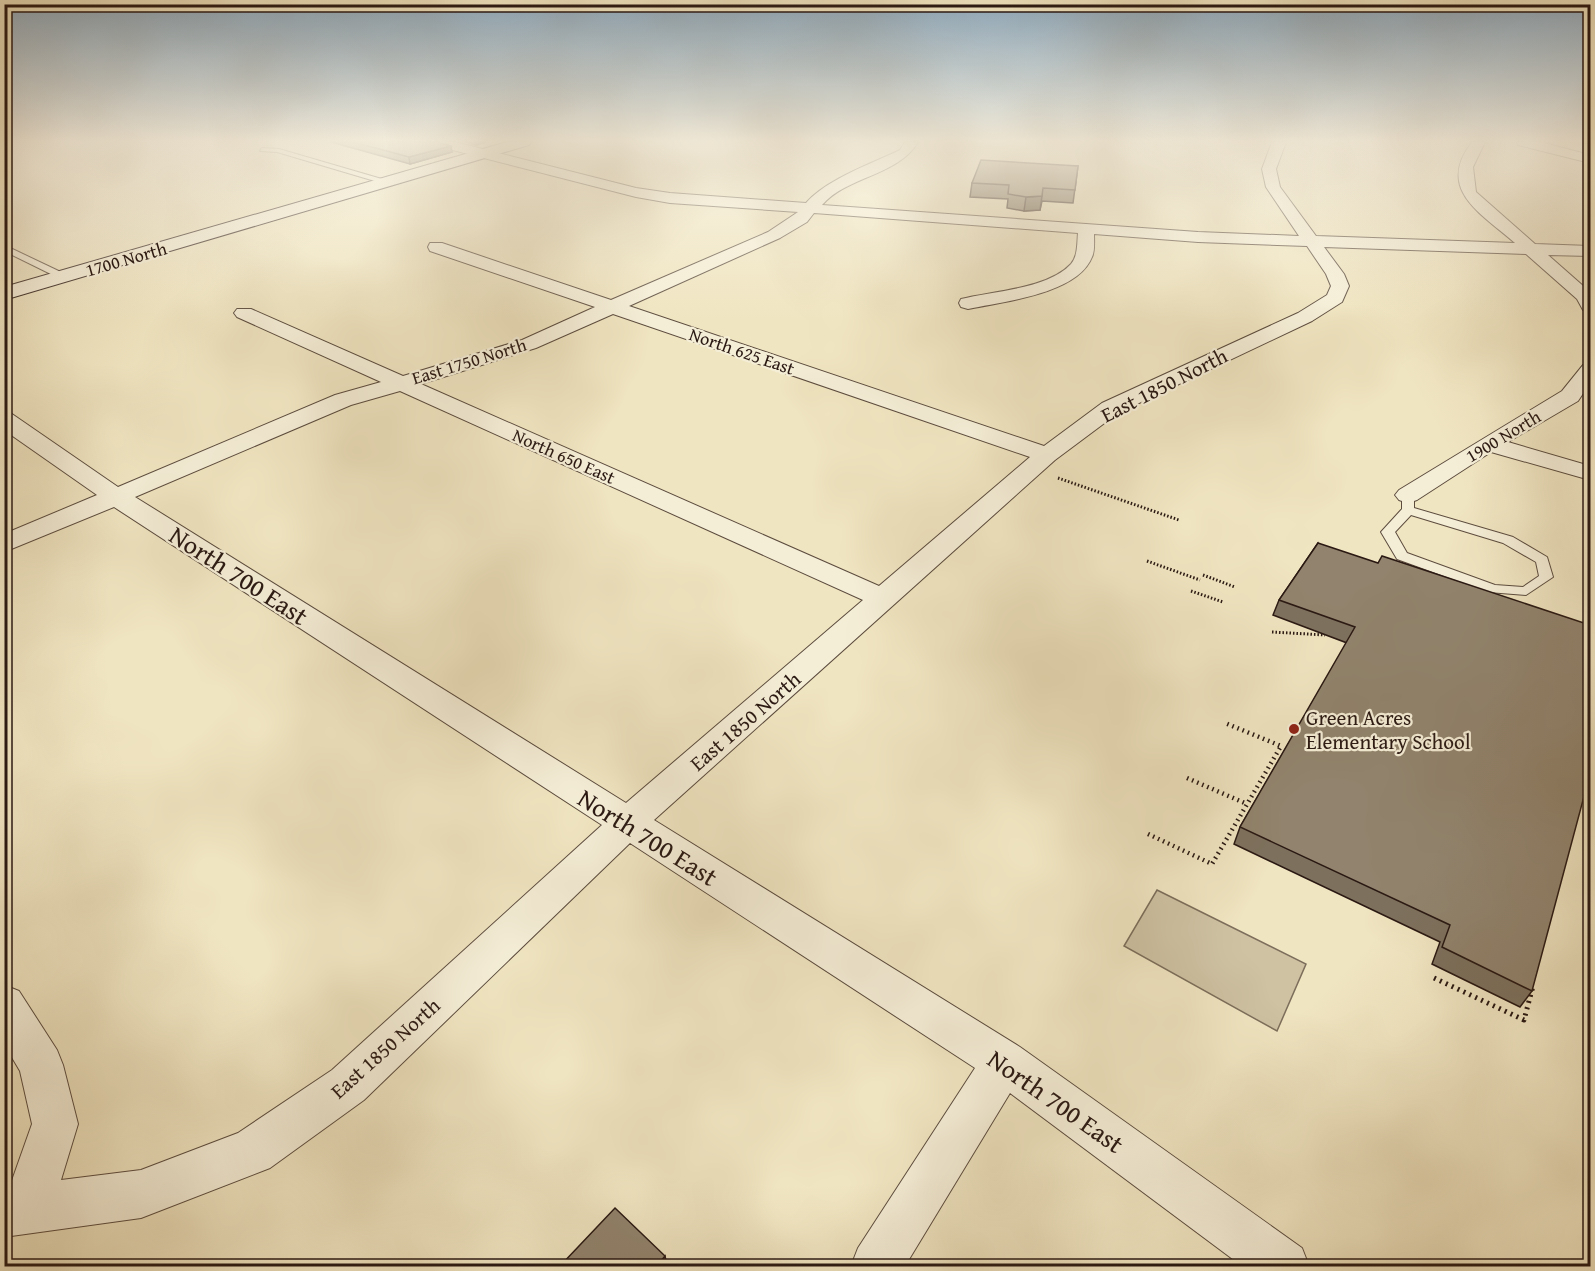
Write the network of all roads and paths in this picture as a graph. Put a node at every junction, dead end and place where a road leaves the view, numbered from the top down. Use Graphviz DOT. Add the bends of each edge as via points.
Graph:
graph roads {
  1 [pos="322,201"];
  2 [pos="711,201"];
  3 [pos="816,201"];
  4 [pos="1283,201"];
  5 [pos="1477,201"];
  6 [pos="808,209"];
  7 [pos="1086,229"];
  8 [pos="1311,240"];
  9 [pos="436,247"];
  10 [pos="4,248"];
  11 [pos="1528,248"];
  12 [pos="1590,251"];
  13 [pos="64,277"];
  14 [pos="4,294"];
  15 [pos="968,303"];
  16 [pos="1590,306"];
  17 [pos="612,307"];
  18 [pos="244,313"];
  19 [pos="1590,369"];
  20 [pos="398,382"];
  21 [pos="4,419"];
  22 [pos="1488,444"];
  23 [pos="1052,466"];
  24 [pos="1590,473"];
  25 [pos="116,496"];
  26 [pos="1408,502"];
  27 [pos="1179,520"];
  28 [pos="4,544"];
  29 [pos="1147,561"];
  30 [pos="1203,575"];
  31 [pos="1200,580"];
  32 [pos="1235,587"];
  33 [pos="1191,591"];
  34 [pos="884,599"];
  35 [pos="1223,602"];
  36 [pos="1272,632"];
  37 [pos="1325,634"];
  38 [pos="1225,723"];
  39 [pos="1187,777"];
  40 [pos="1247,804"];
  41 [pos="627,823"];
  42 [pos="1148,834"];
  43 [pos="1536,976"];
  44 [pos="1434,978"];
  45 [pos="4,1004"];
  46 [pos="1004,1062"];
  47 [pos="16,1209"];
  48 [pos="876,1266"];
  49 [pos="1284,1266"];
  1 -- 13 [label="street, 1700 North"];
  2 -- 6 [label="street"];
  3 -- 6 [label="street, East 1750 North"];
  4 -- 8 [label="street, East 1850 North"];
  5 -- 11 [label="street"];
  6 -- 7 [label="street"];
  6 -- 17 [label="street, East 1750 North" via="801,219 774,235"];
  7 -- 8 [label="street"];
  7 -- 15 [label="street" via="1083,259 1069,275 1046,285"];
  8 -- 11 [label="street"];
  8 -- 23 [label="street, East 1850 North" via="1340,286 1335,298 1305,317 1110,408"];
  9 -- 17 [label="street, North 625 East"];
  10 -- 13 [label="lane"];
  11 -- 12 [label="street"];
  11 -- 16 [label="street" via="1584,296"];
  13 -- 14 [label="street, 1700 North"];
  17 -- 20 [label="street, East 1750 North" via="529,344"];
  17 -- 23 [label="street, North 625 East"];
  18 -- 20 [label="street, North 650 East"];
  19 -- 22 [label="street, 1900 North" via="1570,396"];
  20 -- 25 [label="street, East 1750 North" via="343,399"];
  20 -- 34 [label="street, North 650 East"];
  21 -- 25 [label="street, North 700 East"];
  22 -- 24 [label="street"];
  22 -- 26 [label="street, 1900 North"];
  23 -- 27 [label="path"];
  23 -- 34 [label="street, East 1850 North"];
  25 -- 28 [label="street, East 1750 North"];
  25 -- 41 [label="street, North 700 East"];
  26 -- 26 [label="lane" via="1388,532 1402,556 1494,589 1526,591 1546,578 1542,560 1508,540"];
  29 -- 31 [label="path"];
  30 -- 32 [label="path"];
  33 -- 35 [label="path"];
  34 -- 41 [label="street, East 1850 North"];
  36 -- 37 [label="path"];
  38 -- 40 [label="path" via="1281,746"];
  39 -- 40 [label="path"];
  40 -- 42 [label="path" via="1212,864"];
  41 -- 46 [label="street, North 700 East"];
  41 -- 47 [label="street, East 1850 North" via="348,1085 253,1151 141,1194"];
  43 -- 44 [label="path" via="1524,1020"];
  45 -- 47 [label="street" via="41,1065 55,1124"];
  46 -- 48 [label="street"];
  46 -- 49 [label="street, North 700 East"];
}
